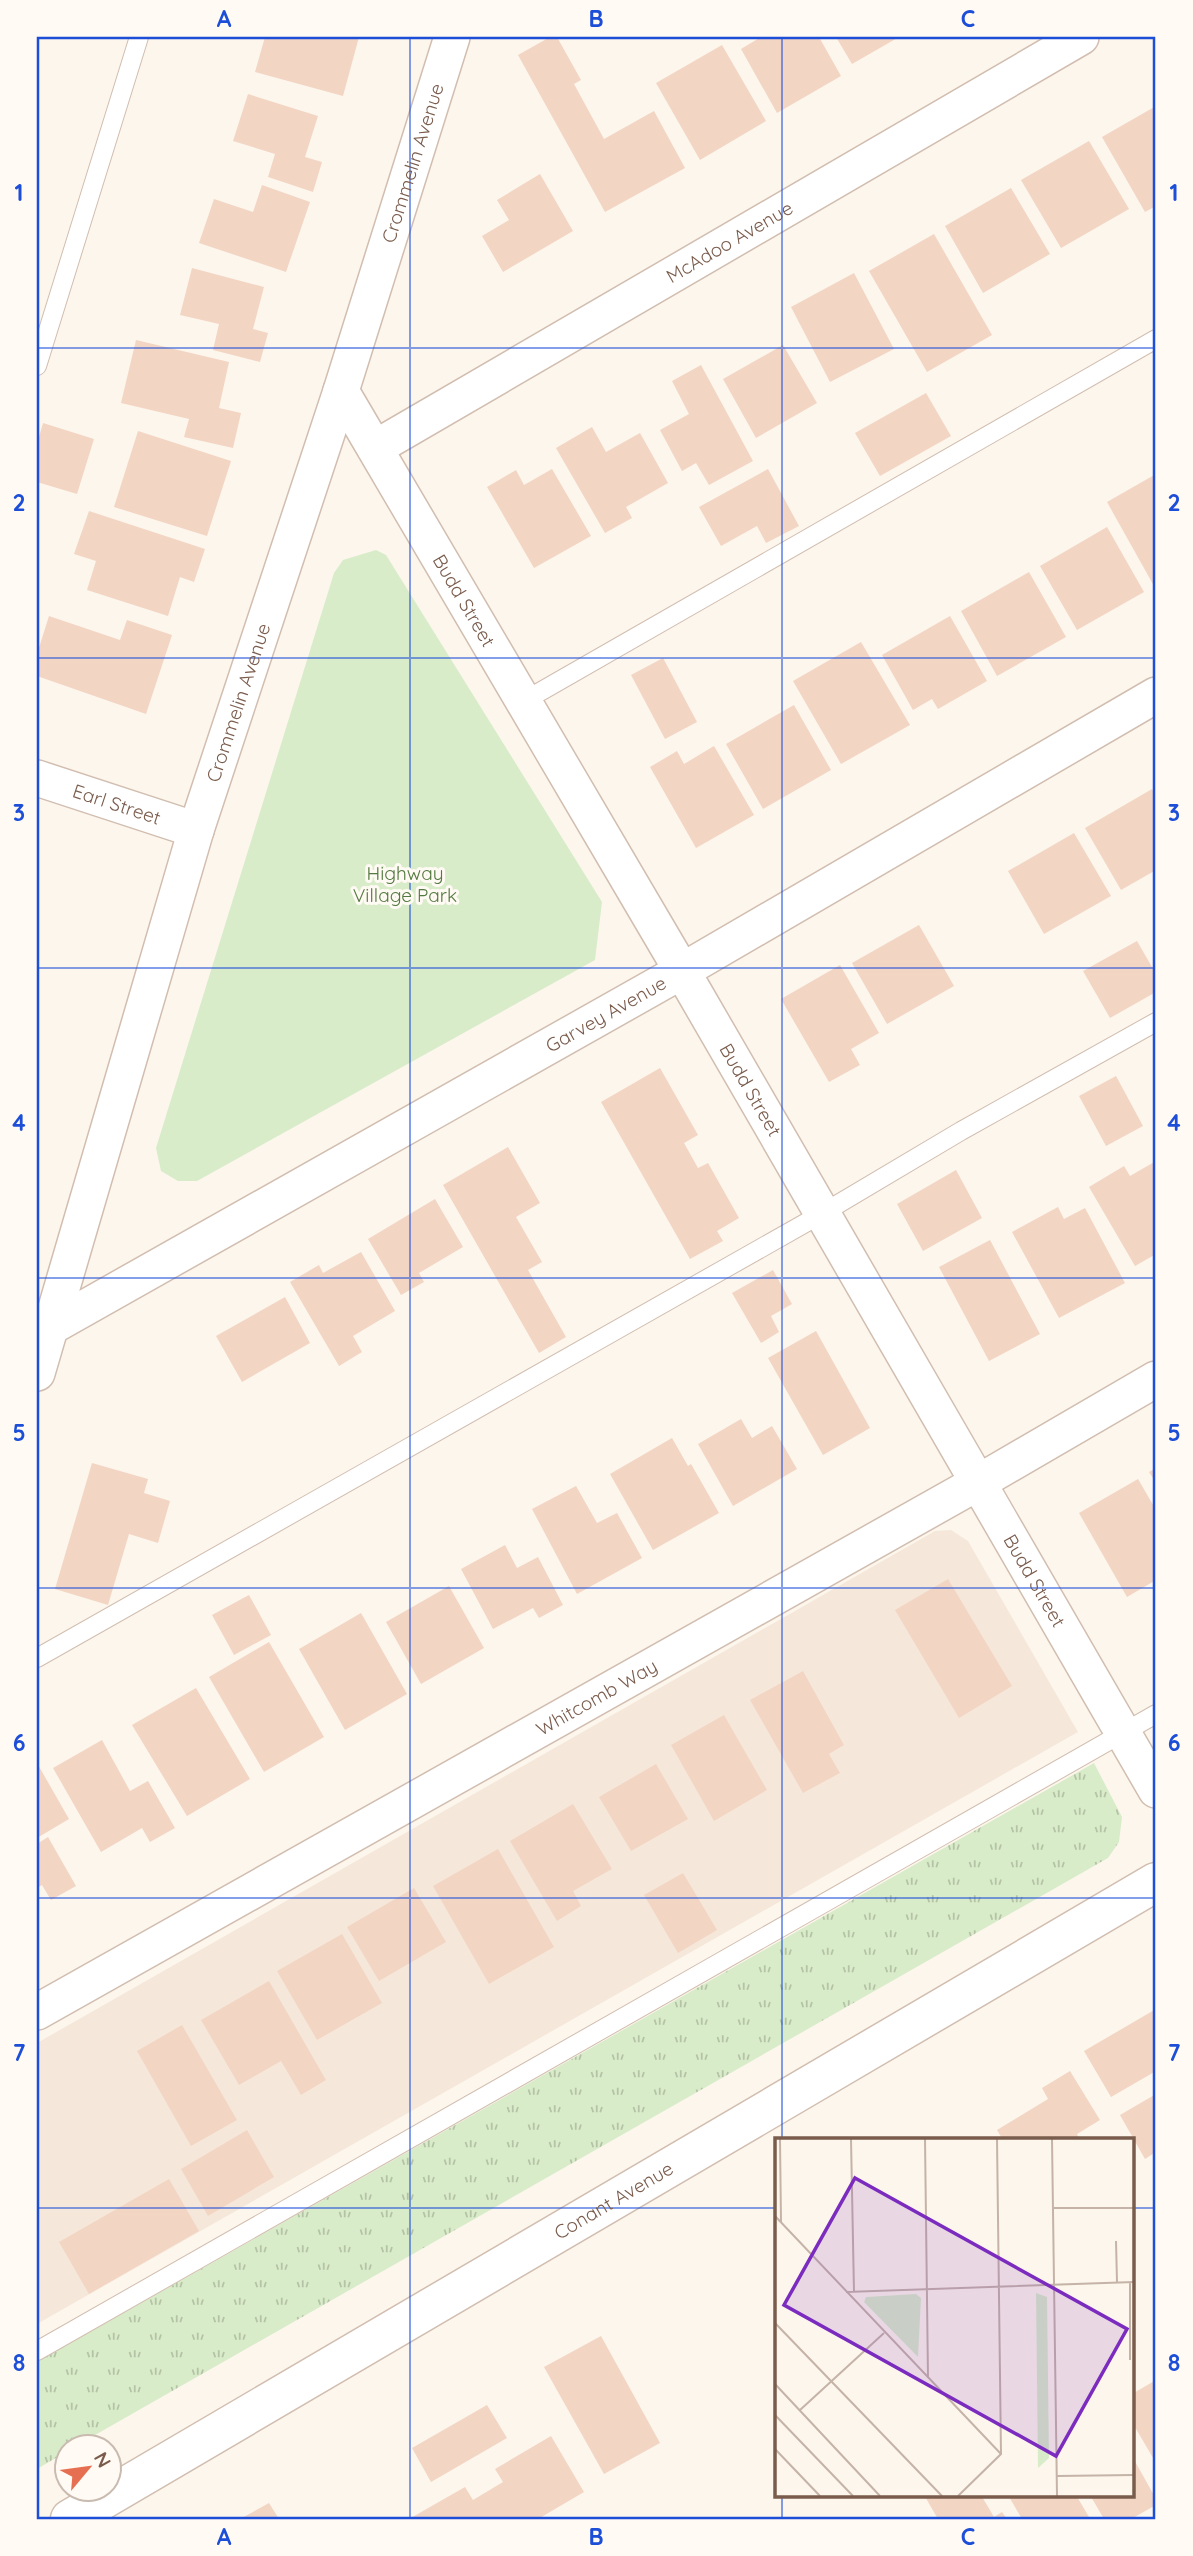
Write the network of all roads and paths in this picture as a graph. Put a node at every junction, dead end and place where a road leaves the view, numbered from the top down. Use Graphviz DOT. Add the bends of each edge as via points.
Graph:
graph roads {
  1 [pos="139,37"];
  2 [pos="1081,37"];
  3 [pos="458,41"];
  4 [pos="1156,339"];
  5 [pos="37,366"];
  6 [pos="341,391"];
  7 [pos="376,448"];
  8 [pos="1156,695"];
  9 [pos="524,701"];
  10 [pos="37,778"];
  11 [pos="196,830"];
  12 [pos="682,971"];
  13 [pos="1156,1022"];
  14 [pos="823,1213"];
  15 [pos="51,1327"];
  16 [pos="37,1373"];
  17 [pos="1156,1379"];
  18 [pos="979,1482"];
  19 [pos="37,1658"];
  20 [pos="1156,1714"];
  21 [pos="1123,1733"];
  22 [pos="1156,1790"];
  23 [pos="1156,1882"];
  24 [pos="37,2012"];
  25 [pos="37,2351"];
  26 [pos="70,2519"];
  1 -- 5 [label="lane"];
  2 -- 7 [label="street, McAdoo Avenue"];
  3 -- 6 [label="street, Crommelin Avenue"];
  4 -- 9 [label="lane"];
  6 -- 7 [label="street, Budd Street"];
  6 -- 11 [label="street, Crommelin Avenue"];
  7 -- 9 [label="street, Budd Street"];
  8 -- 12 [label="street, Garvey Avenue"];
  9 -- 12 [label="street, Budd Street"];
  10 -- 11 [label="street, Earl Street"];
  11 -- 15 [label="street, Crommelin Avenue"];
  12 -- 14 [label="street, Budd Street"];
  12 -- 15 [label="street, Garvey Avenue"];
  13 -- 14 [label="lane"];
  14 -- 18 [label="street, Budd Street"];
  14 -- 19 [label="lane"];
  15 -- 16 [label="street, Crommelin Avenue"];
  17 -- 18 [label="street, Whitcomb Way"];
  18 -- 21 [label="street, Budd Street"];
  18 -- 24 [label="street, Whitcomb Way"];
  20 -- 21 [label="lane"];
  21 -- 22 [label="street, Budd Street"];
  21 -- 25 [label="lane"];
  23 -- 26 [label="street, Conant Avenue"];
}
